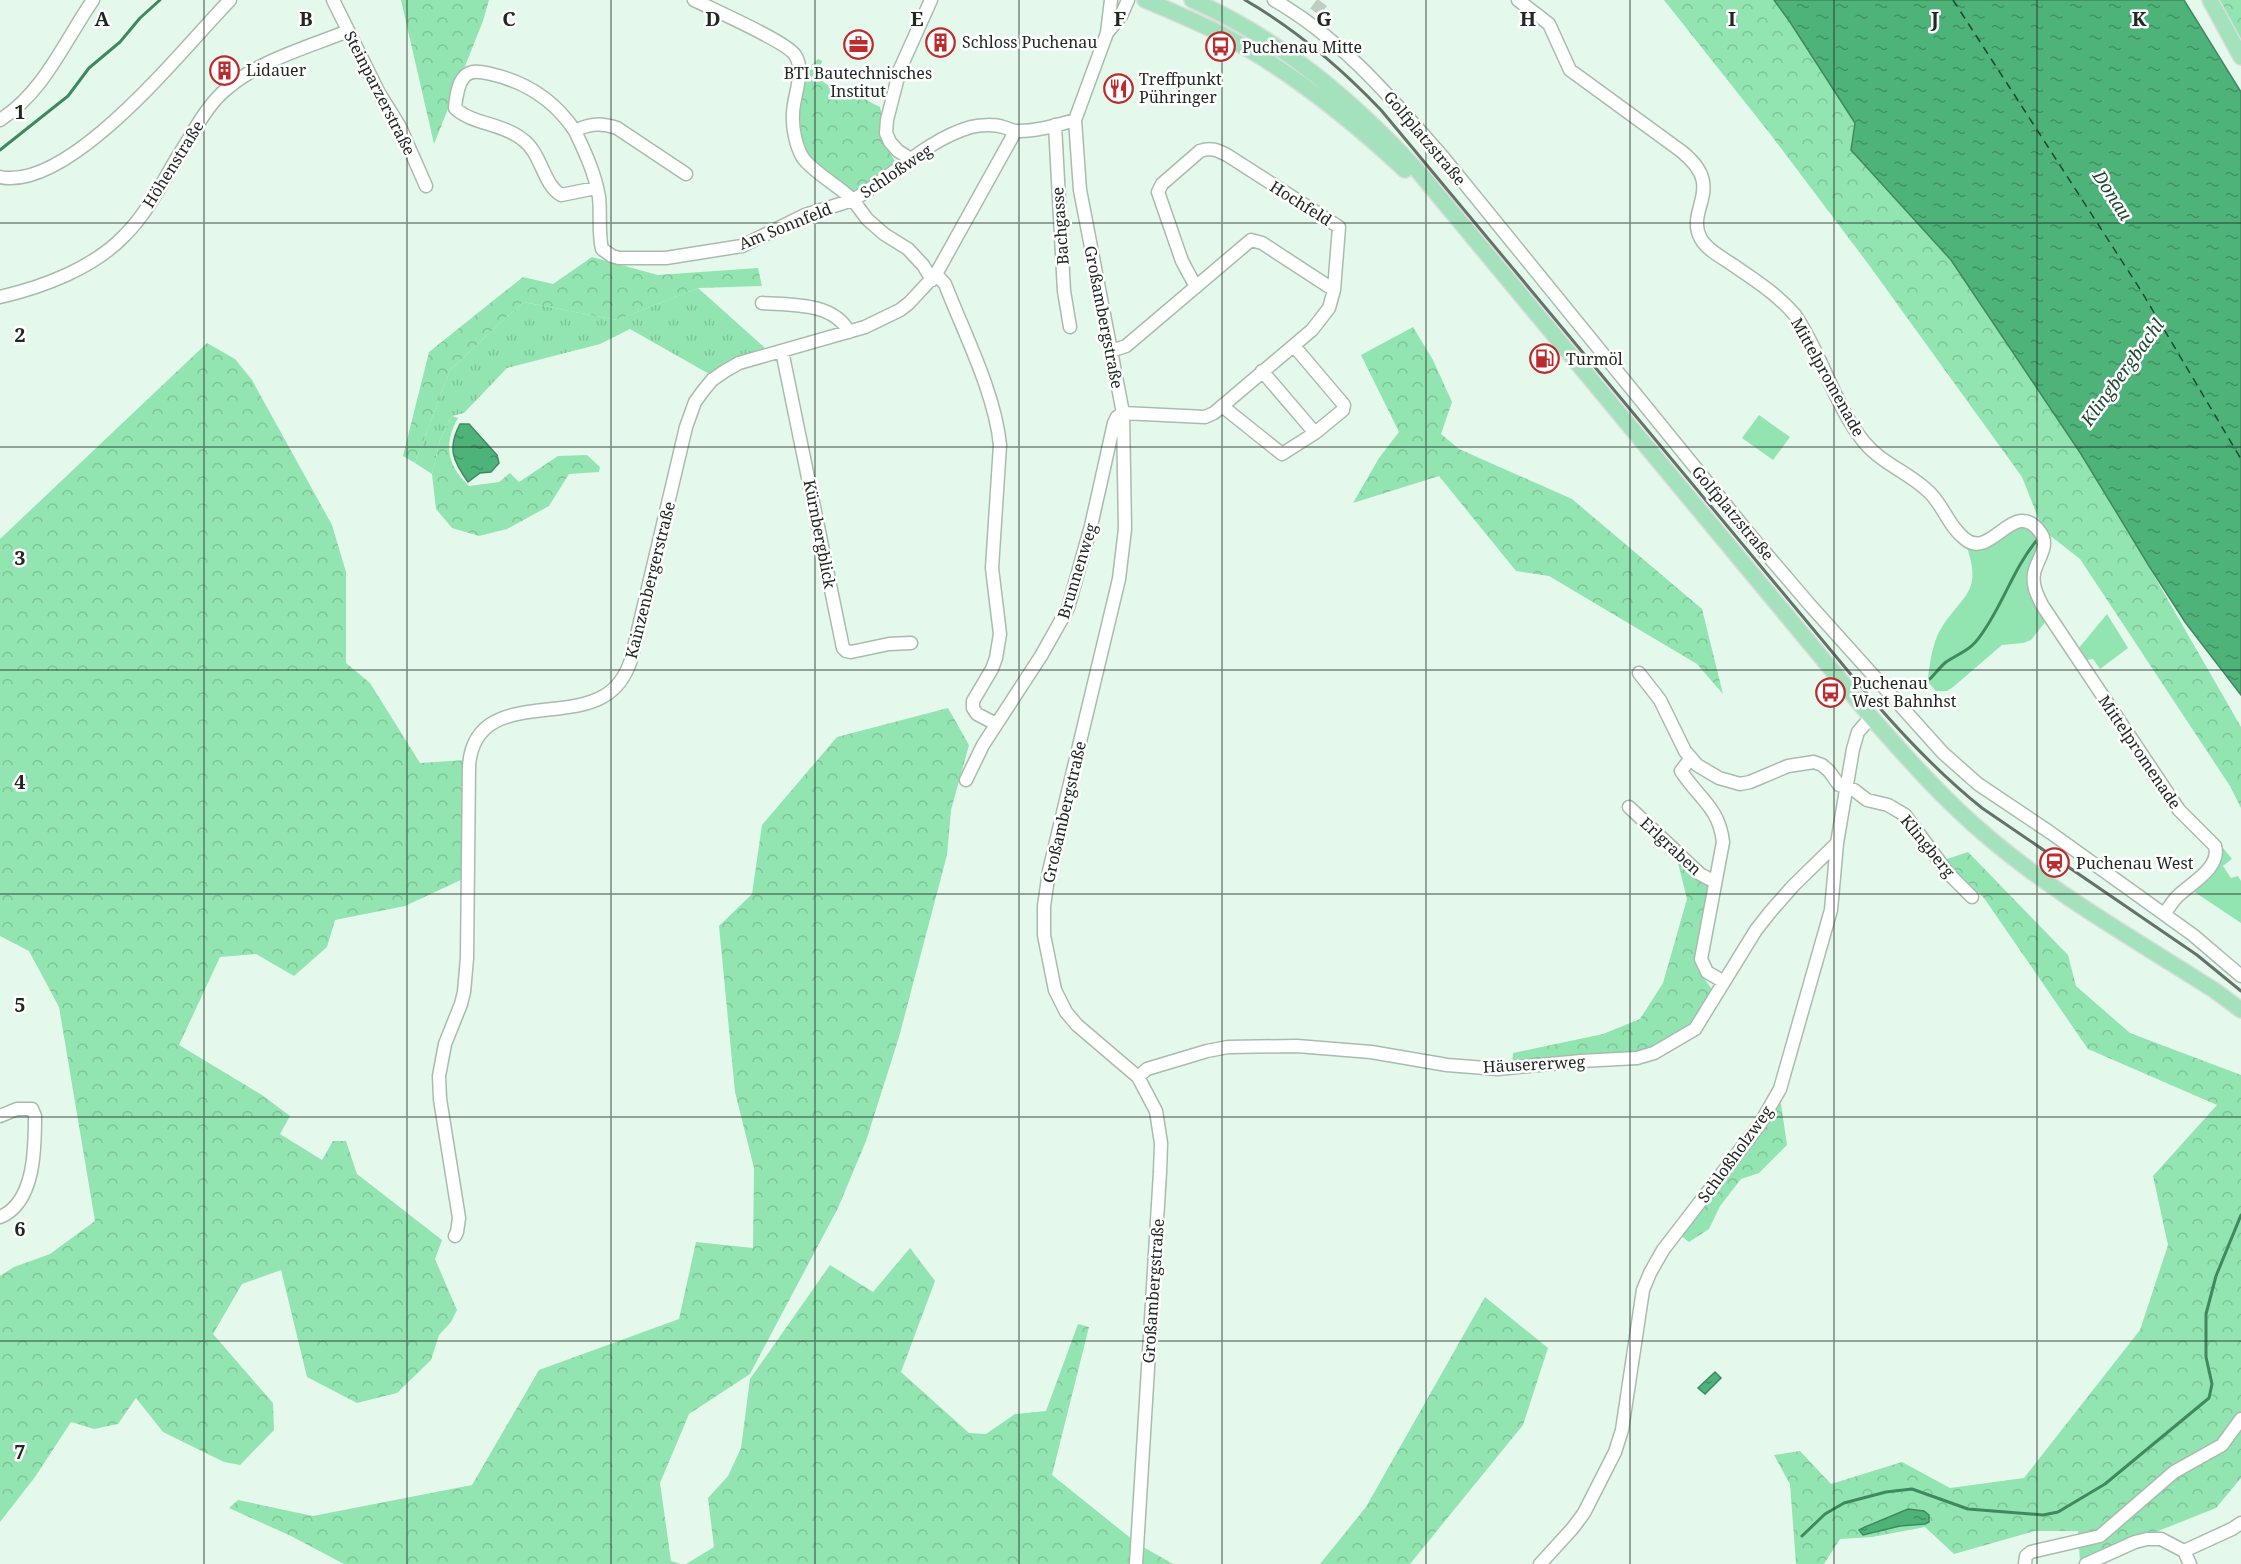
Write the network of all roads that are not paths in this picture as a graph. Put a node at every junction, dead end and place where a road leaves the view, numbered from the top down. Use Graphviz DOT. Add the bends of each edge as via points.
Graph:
graph roads {
  1 [pos="93,0"];
  2 [pos="230,0"];
  3 [pos="333,0"];
  4 [pos="694,0"];
  5 [pos="931,0"];
  6 [pos="1111,0"];
  7 [pos="1128,0"];
  8 [pos="1145,0"];
  9 [pos="1191,0"];
  10 [pos="1274,0"];
  11 [pos="1518,0"];
  12 [pos="2210,0"];
  13 [pos="348,31"];
  14 [pos="1107,33"];
  15 [pos="2241,57"];
  16 [pos="0,120"];
  17 [pos="1075,120"];
  18 [pos="1055,125"];
  19 [pos="575,131"];
  20 [pos="1015,132"];
  21 [pos="911,159"];
  22 [pos="686,174"];
  23 [pos="0,177"];
  24 [pos="426,186"];
  25 [pos="596,188"];
  26 [pos="853,200"];
  27 [pos="1451,213"];
  28 [pos="934,277"];
  29 [pos="1196,287"];
  30 [pos="1335,290"];
  31 [pos="0,297"];
  32 [pos="762,303"];
  33 [pos="1070,327"];
  34 [pos="849,332"];
  35 [pos="1293,345"];
  36 [pos="782,351"];
  37 [pos="1111,351"];
  38 [pos="1262,371"];
  39 [pos="1222,405"];
  40 [pos="1123,413"];
  41 [pos="1315,433"];
  42 [pos="911,643"];
  43 [pos="1639,673"];
  44 [pos="1871,717"];
  45 [pos="996,724"];
  46 [pos="1690,759"];
  47 [pos="966,780"];
  48 [pos="1847,788"];
  49 [pos="1629,807"];
  50 [pos="1837,843"];
  51 [pos="1715,882"];
  52 [pos="1972,897"];
  53 [pos="2164,914"];
  54 [pos="2241,976"];
  55 [pos="1724,982"];
  56 [pos="2241,1010"];
  57 [pos="1138,1077"];
  58 [pos="0,1116"];
  59 [pos="0,1217"];
  60 [pos="455,1236"];
  61 [pos="2241,1419"];
  62 [pos="2241,1522"];
  63 [pos="2184,1551"];
  64 [pos="1136,1564"];
  65 [pos="1540,1564"];
  66 [pos="2025,1564"];
  67 [pos="2086,1564"];
  68 [pos="2190,1564"];
  1 -- 16 [label="street" via="36,90"];
  2 -- 23 [label="street" via="125,111 83,146 39,172 16,178"];
  3 -- 13 [label="street, Steinparzerstraße"];
  4 -- 26 [label="street, Schloßweg" via="794,54 798,74 793,114 803,158"];
  5 -- 21 [label="street" via="900,69 887,120 890,141"];
  6 -- 14 [label="street, Großambergstraße"];
  7 -- 14 [label="street, Großambergstraße"];
  8 -- 27 [label="main road" via="1218,32 1313,92 1372,139"];
  9 -- 27 [label="main road" via="1254,31 1333,87 1382,132"];
  10 -- 53 [label="street, Golfplatzstraße" via="1312,17 1406,115 1810,605 1943,753 1978,784"];
  11 -- 53 [label="street, Mittelpromenade" via="1549,24 1570,70 1696,165 1704,188 1697,224 1702,240 1783,301 1795,315 1863,441 1931,494 1967,541 1988,541 2017,521 2028,522 2040,532 2044,543 2033,580 2042,605 2179,810 2215,846 2214,861"];
  12 -- 15 [label="main road"];
  13 -- 24 [label="street, Steinparzerstraße"];
  13 -- 31 [label="street, Höhenstraße" via="254,70 221,94 200,120 139,218 102,256 78,269"];
  14 -- 17 [label="street, Großambergstraße"];
  17 -- 18 [label="street, Schloßweg"];
  17 -- 37 [label="street, Großambergstraße" via="1080,190"];
  18 -- 20 [label="street, Schloßweg"];
  18 -- 33 [label="street, Bachgasse" via="1064,291"];
  19 -- 22 [label="street" via="593,124 617,128"];
  19 -- 25 [label="street, Am Sonnfeld"];
  19 -- 25 [label="street, Am Sonnfeld" via="555,106 517,81 470,72 463,78 456,96 455,108 462,115 501,126 523,139 538,158 553,189 561,195"];
  20 -- 21 [label="street, Schloßweg" via="1003,127 974,126 956,132"];
  20 -- 28 [label="street, Kainzenbergerstraße"];
  21 -- 26 [label="street, Schloßweg"];
  25 -- 26 [label="street, Am Sonnfeld" via="602,249 619,258 666,258 742,246 805,215"];
  26 -- 28 [label="street" via="867,219 908,249"];
  27 -- 44 [label="main road"];
  28 -- 34 [label="street, Kainzenbergerstraße" via="900,310"];
  28 -- 45 [label="street" via="945,284 998,427 992,568 1000,634 992,669 973,701 977,714"];
  29 -- 30 [label="street" via="1251,240 1262,243"];
  29 -- 30 [label="street, Hochfeld" via="1182,261 1158,192 1162,184 1206,148 1227,155 1339,227"];
  29 -- 37 [label="street" via="1126,346"];
  30 -- 35 [label="street" via="1324,317"];
  32 -- 34 [label="street" via="820,308 842,322"];
  34 -- 36 [label="street, Kainzenbergerstraße"];
  35 -- 38 [label="street"];
  35 -- 41 [label="street" via="1344,405"];
  36 -- 42 [label="street, Kürnbergblick" via="843,648 851,652"];
  36 -- 60 [label="street, Kainzenbergerstraße" via="725,371 712,380 695,402 631,660 620,682 606,696 588,703 501,719 481,734 472,749 465,985 445,1044 439,1076 459,1218"];
  37 -- 40 [label="street, Großambergstraße"];
  38 -- 39 [label="street"];
  38 -- 41 [label="street"];
  39 -- 40 [label="street" via="1205,417"];
  39 -- 41 [label="street" via="1282,454"];
  40 -- 45 [label="street, Brunnenweg" via="1114,423 1068,608"];
  40 -- 57 [label="street, Großambergstraße" via="1125,530 1119,579 1049,871 1044,935 1055,990 1066,1012"];
  43 -- 46 [label="street, Erlgraben" via="1660,700"];
  44 -- 48 [label="street, Schloßholzweg" via="1858,732"];
  44 -- 56 [label="main road" via="1917,769 1989,838 2032,872"];
  45 -- 47 [label="street, Brunnenweg"];
  46 -- 48 [label="street, Erlgraben" via="1719,778 1740,784 1788,765 1814,762"];
  46 -- 51 [label="street, Erlgraben" via="1681,771 1711,808 1722,830"];
  48 -- 50 [label="street, Schloßholzweg"];
  48 -- 52 [label="street, Klingberg" via="1905,815 1948,873"];
  49 -- 51 [label="street, Erlgraben" via="1700,874"];
  50 -- 55 [label="street, Häusererweg" via="1771,911"];
  50 -- 65 [label="street, Schloßholzweg" via="1831,910 1780,1089 1760,1124 1663,1250 1650,1273 1643,1290 1622,1430 1615,1452 1584,1513"];
  51 -- 55 [label="street, Erlgraben" via="1701,959 1707,972"];
  53 -- 54 [label="street, Golfplatzstraße"];
  55 -- 57 [label="street, Häusererweg" via="1695,1029 1654,1053 1637,1058 1498,1069 1371,1052 1297,1046 1228,1047 1147,1069"];
  57 -- 64 [label="street, Großambergstraße" via="1156,1111 1161,1143"];
  58 -- 59 [label="street" via="26,1108 32,1109 35,1116 33,1164 25,1191 15,1209"];
  61 -- 66 [label="street" via="2222,1445 2174,1472 2100,1536 2031,1552"];
  62 -- 63 [label="street"];
  63 -- 67 [label="street" via="2162,1539 2147,1539"];
  63 -- 68 [label="street"];
}
